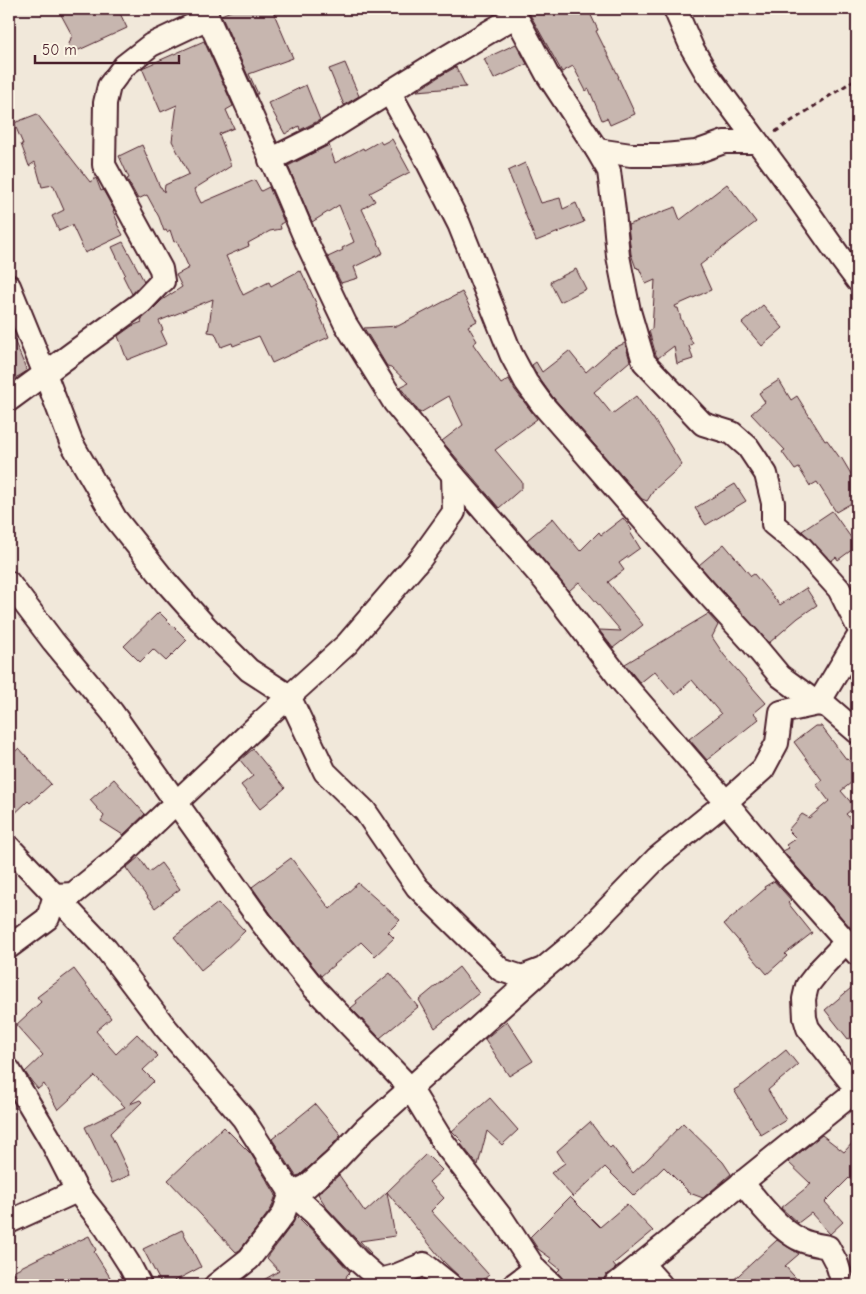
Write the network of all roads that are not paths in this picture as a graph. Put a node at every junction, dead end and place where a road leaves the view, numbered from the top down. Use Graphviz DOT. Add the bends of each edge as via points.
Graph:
graph roads {
  1 [pos="675,9"];
  2 [pos="514,12"];
  3 [pos="206,13"];
  4 [pos="390,93"];
  5 [pos="757,142"];
  6 [pos="597,150"];
  7 [pos="270,160"];
  8 [pos="857,280"];
  9 [pos="9,286"];
  10 [pos="45,374"];
  11 [pos="9,400"];
  12 [pos="453,475"];
  13 [pos="9,583"];
  14 [pos="857,625"];
  15 [pos="857,639"];
  16 [pos="289,696"];
  17 [pos="818,704"];
  18 [pos="857,732"];
  19 [pos="176,802"];
  20 [pos="726,802"];
  21 [pos="9,847"];
  22 [pos="55,895"];
  23 [pos="9,947"];
  24 [pos="852,948"];
  25 [pos="543,969"];
  26 [pos="9,1070"];
  27 [pos="410,1088"];
  28 [pos="742,1182"];
  29 [pos="77,1191"];
  30 [pos="291,1193"];
  31 [pos="9,1222"];
  32 [pos="642,1264"];
  33 [pos="535,1268"];
  34 [pos="847,1279"];
  35 [pos="379,1284"];
  36 [pos="140,1285"];
  37 [pos="216,1285"];
  38 [pos="450,1285"];
  39 [pos="516,1285"];
  40 [pos="552,1285"];
  41 [pos="615,1285"];
  42 [pos="661,1285"];
  1 -- 5 [label="street" via="707,74"];
  2 -- 4 [label="street"];
  2 -- 6 [label="street" via="547,74"];
  3 -- 7 [label="street"];
  3 -- 10 [label="street" via="151,45 124,66 110,86 105,103 104,166 162,269 163,281 141,303"];
  4 -- 7 [label="street" via="324,133"];
  4 -- 17 [label="street" via="459,224 511,354 526,382 780,676"];
  5 -- 6 [label="street" via="724,142 696,152 664,155"];
  5 -- 8 [label="street"];
  6 -- 14 [label="street" via="609,171 618,256 644,362 704,424 732,433 748,447 766,474 773,503 773,524 801,548 839,589"];
  7 -- 12 [label="street" via="345,323 394,402"];
  9 -- 10 [label="street"];
  10 -- 11 [label="street"];
  10 -- 16 [label="street" via="71,442 115,518 206,627 249,670"];
  12 -- 16 [label="street" via="454,512 421,558 347,644"];
  12 -- 20 [label="street" via="545,581 624,684"];
  13 -- 19 [label="street" via="112,712"];
  15 -- 17 [label="street"];
  16 -- 19 [label="street"];
  16 -- 25 [label="street" via="325,772 365,811 417,887 502,970 522,978"];
  17 -- 18 [label="street" via="827,706"];
  17 -- 20 [label="street" via="781,712 777,744 763,769"];
  19 -- 22 [label="street" via="121,855 73,894"];
  19 -- 27 [label="street" via="314,989"];
  20 -- 24 [label="street"];
  20 -- 25 [label="street" via="656,858 596,921"];
  21 -- 22 [label="street"];
  22 -- 23 [label="street" via="48,918"];
  22 -- 30 [label="street" via="106,949 165,1027 243,1118"];
  24 -- 28 [label="street" via="820,968 807,986 804,999 808,1028 857,1090"];
  25 -- 27 [label="street"];
  26 -- 29 [label="street"];
  27 -- 30 [label="street" via="307,1186"];
  27 -- 33 [label="street" via="443,1142 501,1217"];
  28 -- 32 [label="street"];
  28 -- 34 [label="street" via="764,1210 791,1235 803,1242 828,1247"];
  29 -- 31 [label="street"];
  29 -- 36 [label="street" via="106,1228"];
  30 -- 35 [label="street" via="315,1214"];
  30 -- 37 [label="street" via="283,1215 249,1259"];
  32 -- 41 [label="street"];
  32 -- 42 [label="street"];
  33 -- 39 [label="street"];
  33 -- 40 [label="street"];
  35 -- 38 [label="street" via="424,1264"];
}
